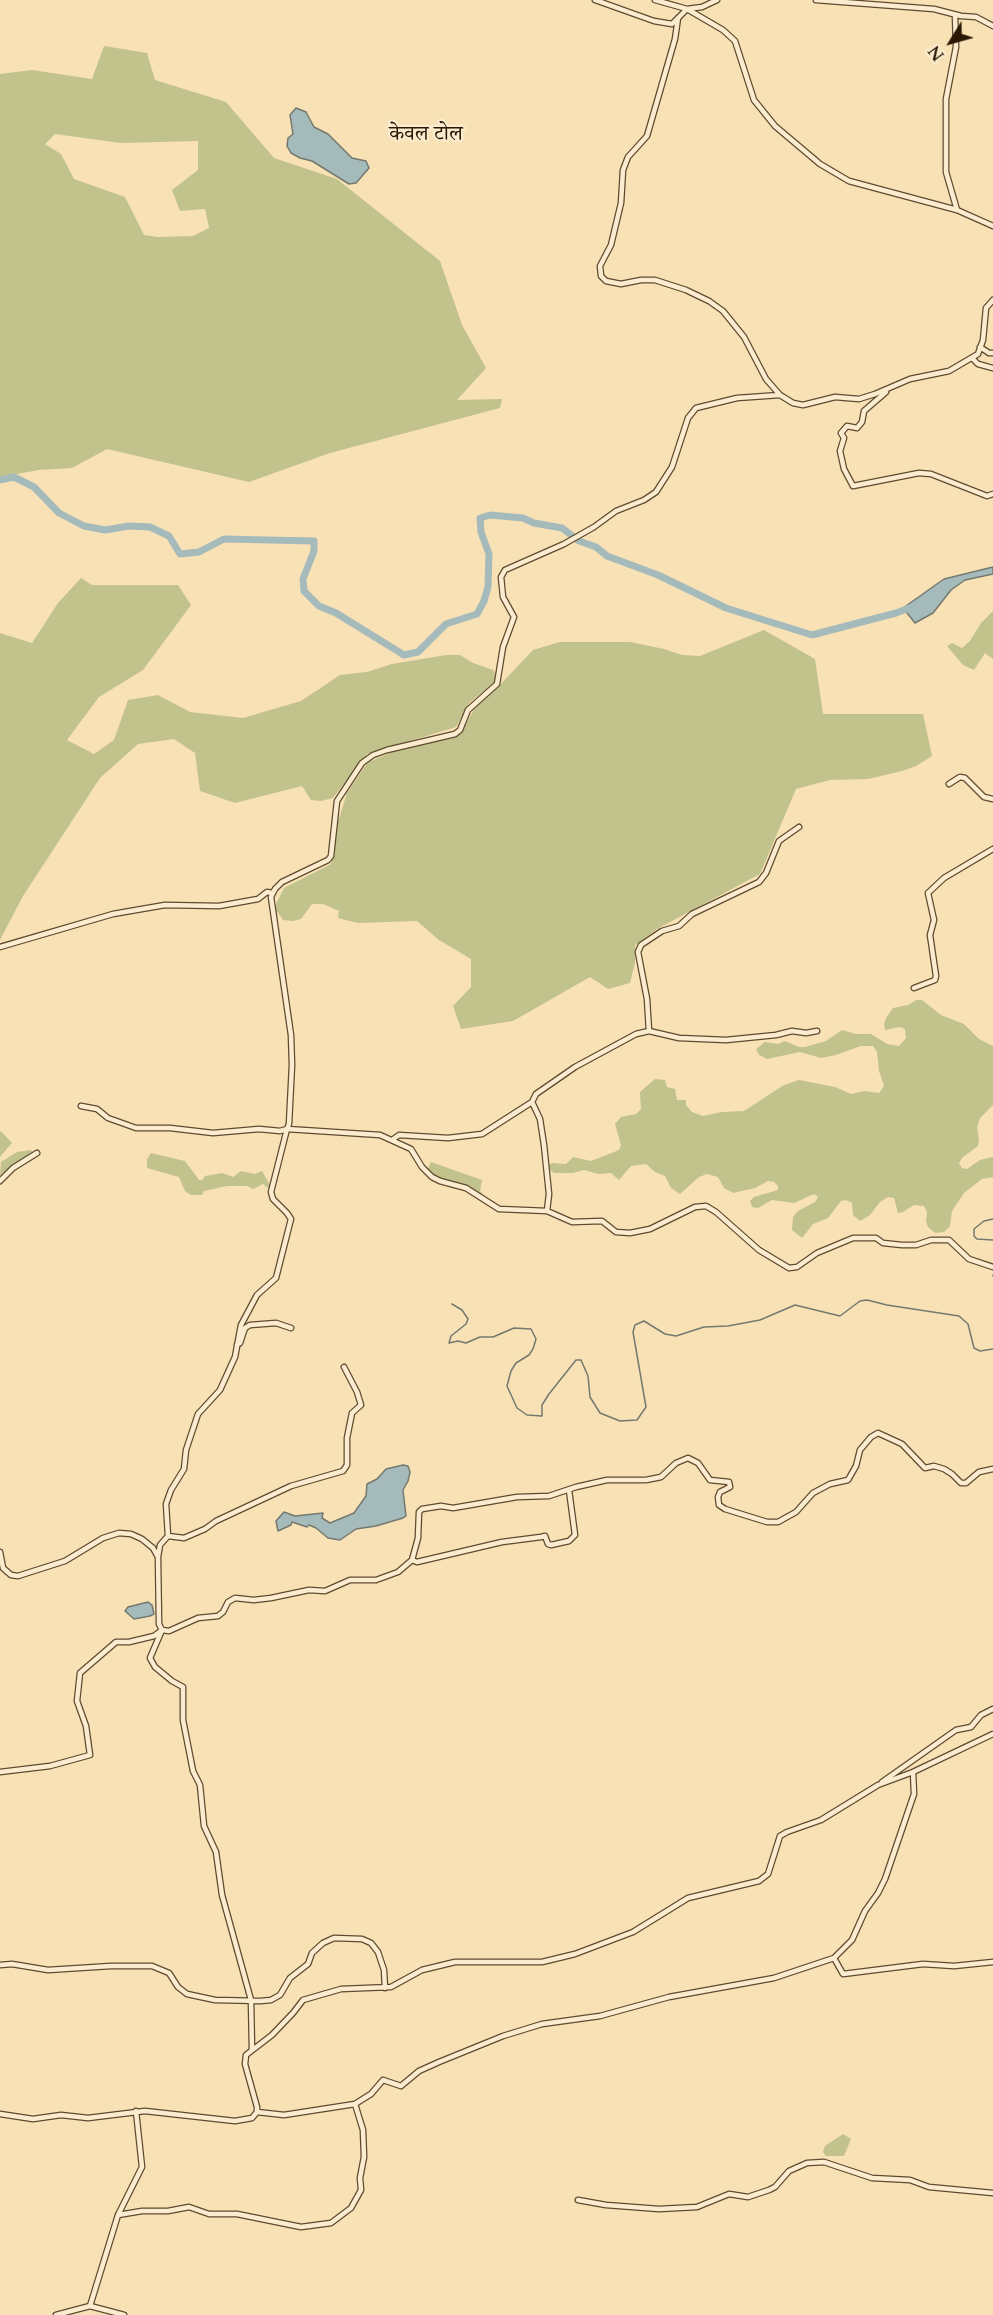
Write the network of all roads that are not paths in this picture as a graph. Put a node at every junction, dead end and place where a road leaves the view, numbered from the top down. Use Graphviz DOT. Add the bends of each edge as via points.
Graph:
graph roads {
  1 [pos="595,0"];
  2 [pos="655,0"];
  3 [pos="717,0"];
  4 [pos="816,0"];
  5 [pos="687,9"];
  6 [pos="955,15"];
  7 [pos="678,18"];
  8 [pos="993,26"];
  9 [pos="957,210"];
  10 [pos="993,226"];
  11 [pos="993,300"];
  12 [pos="980,347"];
  13 [pos="993,354"];
  14 [pos="972,358"];
  15 [pos="993,368"];
  16 [pos="890,388"];
  17 [pos="780,394"];
  18 [pos="993,494"];
  19 [pos="949,784"];
  20 [pos="993,799"];
  21 [pos="799,827"];
  22 [pos="993,849"];
  23 [pos="272,893"];
  24 [pos="0,947"];
  25 [pos="914,988"];
  26 [pos="649,1031"];
  27 [pos="817,1031"];
  28 [pos="532,1102"];
  29 [pos="81,1106"];
  30 [pos="287,1129"];
  31 [pos="392,1140"];
  32 [pos="37,1153"];
  33 [pos="0,1181"];
  34 [pos="547,1211"];
  35 [pos="992,1267"];
  36 [pos="291,1328"];
  37 [pos="237,1345"];
  38 [pos="344,1367"];
  39 [pos="993,1469"];
  40 [pos="569,1490"];
  41 [pos="168,1536"];
  42 [pos="0,1552"];
  43 [pos="158,1557"];
  44 [pos="412,1560"];
  45 [pos="1,1570"];
  46 [pos="162,1630"];
  47 [pos="993,1709"];
  48 [pos="993,1734"];
  49 [pos="0,1772"];
  50 [pos="912,1772"];
  51 [pos="878,1785"];
  52 [pos="834,1958"];
  53 [pos="993,1962"];
  54 [pos="0,1965"];
  55 [pos="385,1988"];
  56 [pos="251,2000"];
  57 [pos="252,2050"];
  58 [pos="355,2104"];
  59 [pos="136,2111"];
  60 [pos="257,2112"];
  61 [pos="0,2114"];
  62 [pos="993,2193"];
  63 [pos="578,2199"];
  64 [pos="118,2215"];
  65 [pos="90,2306"];
  66 [pos="56,2315"];
  67 [pos="124,2315"];
  1 -- 7 [label="street" via="654,21 672,24"];
  2 -- 5 [label="street"];
  3 -- 5 [label="street"];
  4 -- 6 [label="street" via="934,9"];
  5 -- 7 [label="street"];
  5 -- 9 [label="street" via="735,41 754,100 775,126 820,164 849,181"];
  6 -- 8 [label="street" via="976,17"];
  6 -- 9 [label="street" via="956,47 946,99 946,172"];
  7 -- 17 [label="street" via="647,136 628,157 623,170 621,203 600,273 606,281 621,284 655,280 709,301 723,311 744,337 766,379"];
  9 -- 10 [label="street"];
  11 -- 12 [label="street" via="986,308"];
  12 -- 13 [label="street"];
  12 -- 14 [label="street"];
  14 -- 15 [label="street"];
  14 -- 16 [label="street" via="950,371"];
  16 -- 17 [label="street" via="859,399 835,397 803,405"];
  16 -- 18 [label="street" via="864,411 857,428 847,426 841,433 844,469 853,486 919,473 987,496"];
  17 -- 23 [label="street" via="737,398 696,408 688,418 672,467 656,492 616,511 564,544 505,570 501,577 503,597 514,617 503,647 497,684 468,710 460,730 454,734 387,750 362,763 337,801 331,856 282,882"];
  19 -- 20 [label="street" via="965,778 984,797"];
  21 -- 26 [label="street" via="779,841 759,882 692,914 679,926 662,931 641,945 638,952"];
  22 -- 25 [label="street" via="944,878 928,893 934,918 930,935 936,976 935,980"];
  23 -- 24 [label="street" via="219,906 165,905 113,914"];
  23 -- 30 [label="street" via="291,1035"];
  26 -- 27 [label="street" via="680,1038 726,1040"];
  26 -- 28 [label="street" via="575,1067 536,1094"];
  28 -- 31 [label="street" via="482,1134 448,1138 399,1135"];
  28 -- 34 [label="street" via="540,1119 544,1145"];
  29 -- 30 [label="street" via="97,1109 108,1118 136,1128 213,1133"];
  30 -- 31 [label="street" via="375,1134"];
  30 -- 37 [label="street" via="271,1192 290,1216 291,1224 276,1280 259,1292 241,1325"];
  31 -- 34 [label="street" via="411,1149 432,1177 466,1188 499,1209"];
  32 -- 33 [label="street"];
  34 -- 35 [label="street" via="572,1222 602,1221 613,1231 630,1233 658,1227 706,1206 759,1250 789,1268 853,1238 876,1238 883,1243 902,1245 948,1240 969,1259"];
  36 -- 37 [label="street" via="276,1323 250,1325"];
  37 -- 41 [label="street" via="220,1390 202,1408 194,1424 184,1469 166,1504"];
  38 -- 41 [label="street" via="361,1405 352,1413 347,1465 343,1471 291,1486 184,1538"];
  39 -- 40 [label="street" via="979,1472 961,1484 944,1469 922,1467 902,1444 876,1434 860,1450 848,1480 813,1493 796,1512 778,1522 725,1509 718,1497 730,1487 729,1482 710,1480 698,1463 688,1458 661,1477 608,1480"];
  40 -- 44 [label="street" via="549,1496 422,1509"];
  40 -- 44 [label="street" via="575,1535 569,1541 551,1545 545,1536"];
  41 -- 43 [label="street" via="160,1545"];
  42 -- 45 [label="street"];
  43 -- 45 [label="street" via="142,1539 119,1533 34,1572 18,1576"];
  43 -- 46 [label="street"];
  44 -- 46 [label="street" via="405,1568 382,1579 350,1580 326,1591 309,1590 254,1600 235,1598 218,1616 198,1618 176,1630"];
  46 -- 49 [label="street" via="154,1636 116,1642 81,1672 77,1701 90,1755 50,1766"];
  46 -- 56 [label="street" via="150,1658 155,1667 183,1687 183,1720 193,1771 200,1785 204,1826 216,1852 222,1895"];
  47 -- 51 [label="street"];
  48 -- 50 [label="street"];
  50 -- 51 [label="street"];
  50 -- 52 [label="street" via="914,1794 885,1879 852,1940"];
  51 -- 55 [label="street" via="821,1820 780,1836 772,1867 759,1881 688,1898 633,1932 575,1954 536,1962 436,1965"];
  52 -- 53 [label="street" via="843,1974"];
  52 -- 58 [label="street" via="774,1978 669,1997 600,2016 542,2024 502,2036 419,2071 401,2086 383,2080"];
  54 -- 56 [label="street" via="48,1970 152,1966 169,1973 177,1987 187,1994 215,2001"];
  55 -- 56 [label="street" via="384,1970 375,1947 362,1939 334,1938 316,1949 280,1995 271,2000"];
  55 -- 57 [label="street" via="341,1989 306,1998 272,2035"];
  56 -- 57 [label="street"];
  57 -- 60 [label="street" via="246,2055 245,2064"];
  58 -- 60 [label="street" via="284,2115"];
  58 -- 64 [label="street" via="363,2130 362,2190 351,2208 331,2223 302,2227 237,2214 209,2214 189,2207"];
  59 -- 60 [label="street" via="235,2121 252,2118"];
  59 -- 61 [label="street" via="33,2120"];
  59 -- 64 [label="street" via="142,2167"];
  62 -- 63 [label="street" via="872,2178 825,2162 813,2162 789,2171 769,2190 748,2197 729,2194 697,2207 639,2208"];
  64 -- 65 [label="street"];
  65 -- 66 [label="street"];
  65 -- 67 [label="street"];
}
